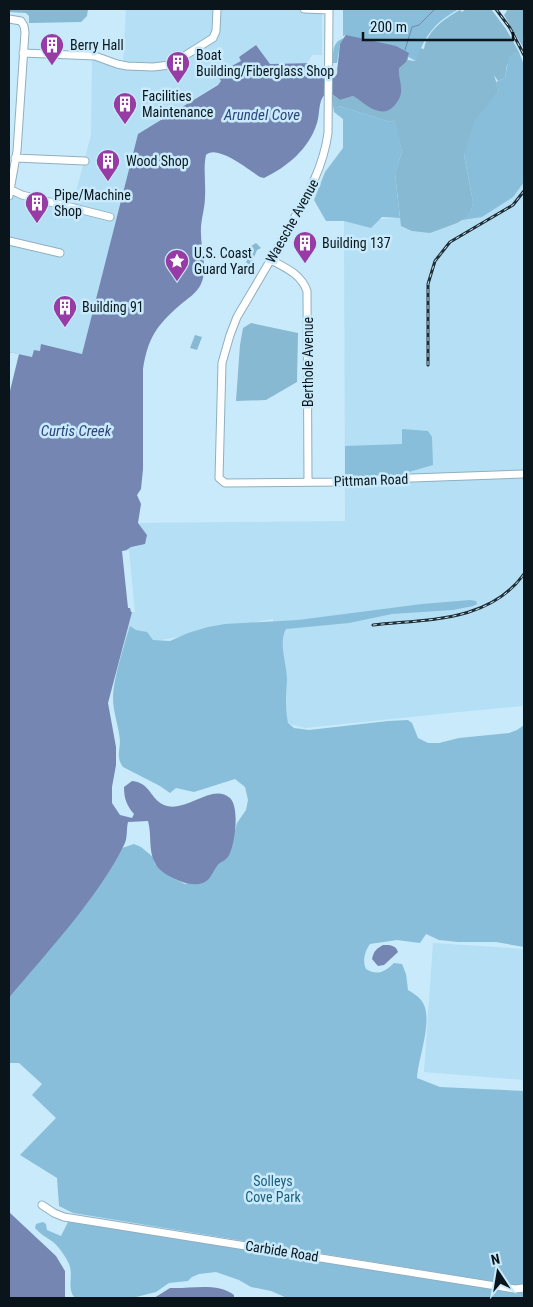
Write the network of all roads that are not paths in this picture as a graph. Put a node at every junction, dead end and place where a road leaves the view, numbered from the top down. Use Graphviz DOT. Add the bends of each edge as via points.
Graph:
graph roads {
  1 [pos="217,9"];
  2 [pos="304,9"];
  3 [pos="329,9"];
  4 [pos="9,19"];
  5 [pos="23,53"];
  6 [pos="15,158"];
  7 [pos="85,161"];
  8 [pos="9,192"];
  9 [pos="110,217"];
  10 [pos="9,241"];
  11 [pos="60,253"];
  12 [pos="271,260"];
  13 [pos="524,474"];
  14 [pos="219,478"];
  15 [pos="308,482"];
  16 [pos="42,1205"];
  17 [pos="524,1288"];
  1 -- 5 [label="street" via="213,38 164,67 123,65 95,56"];
  2 -- 3 [label="street, Waesche Avenue"];
  3 -- 12 [label="street, Waesche Avenue" via="328,133 324,159 313,186"];
  4 -- 5 [label="street" via="18,20 24,26"];
  5 -- 6 [label="street"];
  6 -- 7 [label="street"];
  6 -- 8 [label="street"];
  8 -- 9 [label="street"];
  10 -- 11 [label="street"];
  12 -- 14 [label="street, Waesche Avenue" via="237,317 225,349"];
  12 -- 15 [label="street, Berthole Avenue" via="297,274 307,290"];
  13 -- 15 [label="street, Pittman Road"];
  14 -- 15 [label="street, Pittman Road" via="225,483"];
  16 -- 17 [label="street, Carbide Road" via="64,1217"];
}
